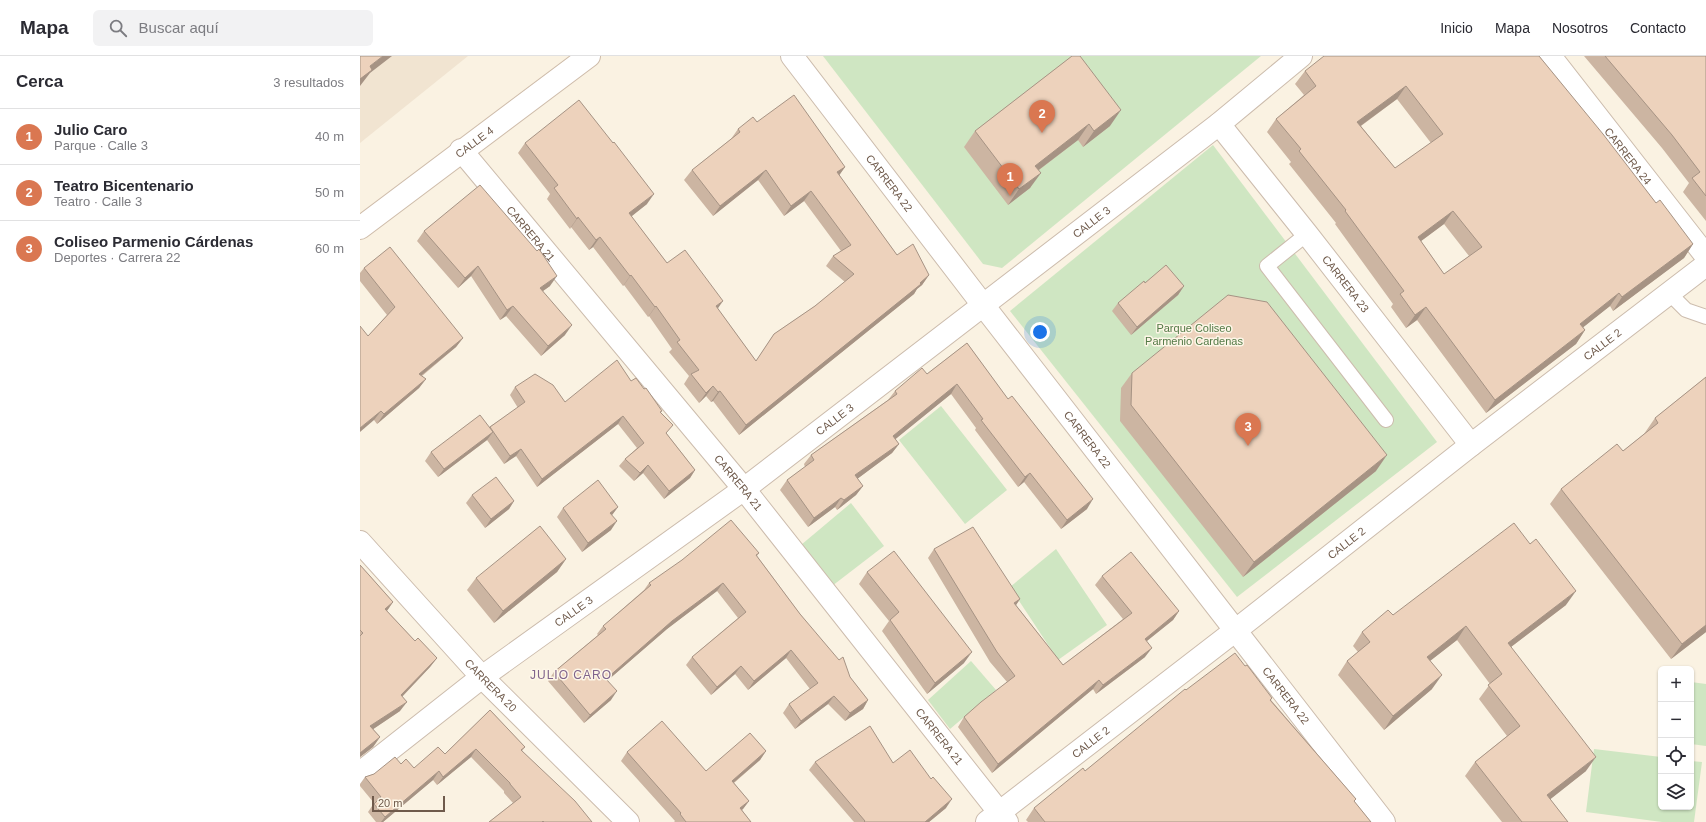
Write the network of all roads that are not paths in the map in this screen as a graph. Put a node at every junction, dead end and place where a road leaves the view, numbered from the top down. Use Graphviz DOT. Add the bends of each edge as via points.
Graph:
graph roads {
  1 [pos="589,56"];
  2 [pos="792,56"];
  3 [pos="1301,56"];
  4 [pos="1550,56"];
  5 [pos="1219,124"];
  6 [pos="462,150"];
  7 [pos="360,228"];
  8 [pos="1307,234"];
  9 [pos="1706,256"];
  10 [pos="1706,265"];
  11 [pos="1669,293"];
  12 [pos="983,305"];
  13 [pos="1706,317"];
  14 [pos="1386,420"];
  15 [pos="1471,445"];
  16 [pos="744,489"];
  17 [pos="360,542"];
  18 [pos="1236,630"];
  19 [pos="482,677"];
  20 [pos="360,773"];
  21 [pos="998,819"];
  22 [pos="628,822"];
  23 [pos="1384,822"];
  1 -- 6 [label="street, CALLE 4"];
  2 -- 12 [label="street, CARRERA 22"];
  3 -- 5 [label="street, CALLE 3"];
  4 -- 9 [label="street, CARRERA 24"];
  5 -- 8 [label="street, CARRERA 23"];
  5 -- 12 [label="street, CALLE 3"];
  6 -- 7 [label="street, CALLE 4"];
  6 -- 16 [label="street, CARRERA 21"];
  8 -- 14 [label="lane" via="1267,266"];
  8 -- 15 [label="street, CARRERA 23"];
  10 -- 11 [label="street, CALLE 2"];
  11 -- 13 [label="lane" via="1686,310"];
  11 -- 15 [label="street, CALLE 2"];
  12 -- 16 [label="street, CALLE 3"];
  12 -- 18 [label="street, CARRERA 22"];
  15 -- 18 [label="street, CALLE 2"];
  16 -- 19 [label="street, CALLE 3"];
  16 -- 21 [label="street, CARRERA 21"];
  17 -- 19 [label="street, CARRERA 20"];
  18 -- 21 [label="street, CALLE 2"];
  18 -- 23 [label="street, CARRERA 22"];
  19 -- 20 [label="street, CALLE 3"];
  19 -- 22 [label="street, CARRERA 20"];
}
